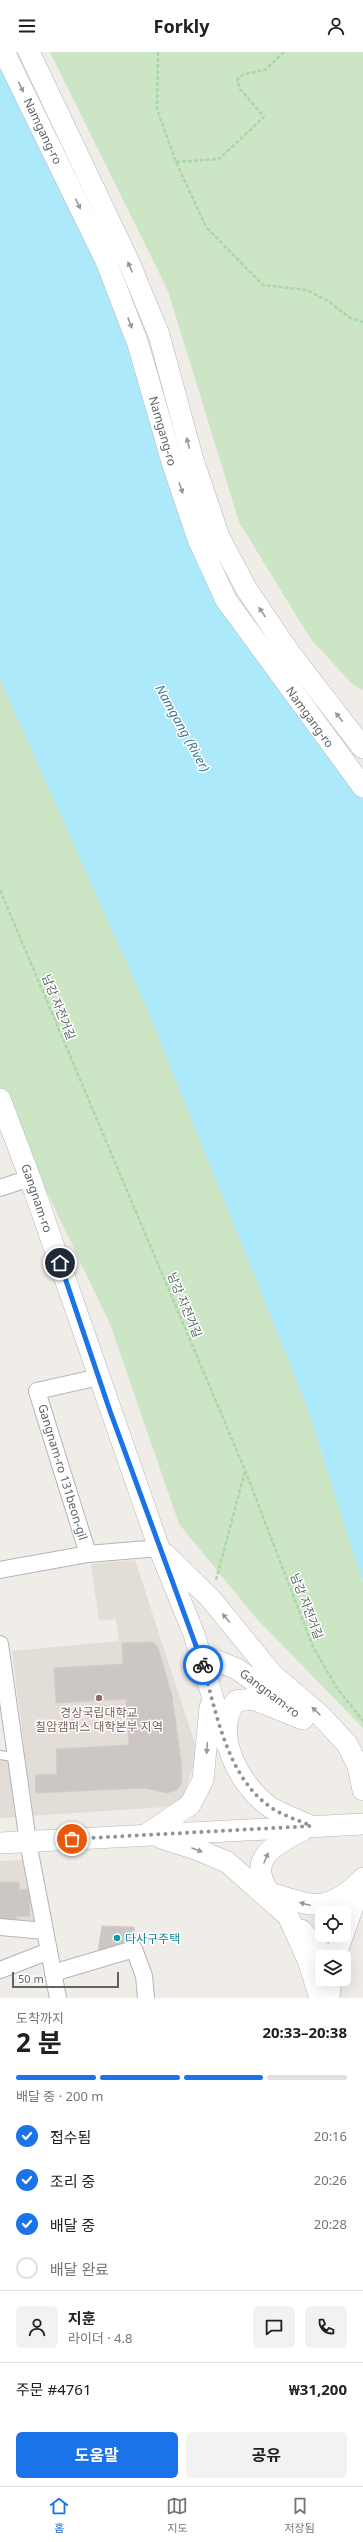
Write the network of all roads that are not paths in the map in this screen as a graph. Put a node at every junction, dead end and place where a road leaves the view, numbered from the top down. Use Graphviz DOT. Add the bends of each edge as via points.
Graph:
graph roads {
  1 [pos="4,52"];
  2 [pos="29,52"];
  3 [pos="363,748"];
  4 [pos="363,787"];
  5 [pos="0,1099"];
  6 [pos="30,1178"];
  7 [pos="0,1188"];
  8 [pos="99,1377"];
  9 [pos="159,1548"];
  10 [pos="88,1554"];
  11 [pos="0,1570"];
  12 [pos="194,1634"];
  13 [pos="0,1644"];
  14 [pos="200,1654"];
  15 [pos="272,1674"];
  16 [pos="211,1695"];
  17 [pos="303,1719"];
  18 [pos="226,1743"];
  19 [pos="0,1755"];
  20 [pos="12,1757"];
  21 [pos="361,1784"];
  22 [pos="363,1824"];
  23 [pos="311,1826"];
  24 [pos="147,1834"];
  25 [pos="28,1842"];
  26 [pos="0,1843"];
  27 [pos="363,1878"];
  28 [pos="270,1893"];
  29 [pos="288,1916"];
  30 [pos="0,1927"];
  31 [pos="46,1931"];
  32 [pos="320,1950"];
  33 [pos="337,1950"];
  34 [pos="49,1951"];
  35 [pos="0,1970"];
  36 [pos="53,1973"];
  37 [pos="330,1986"];
  38 [pos="58,1998"];
  39 [pos="146,1998"];
  40 [pos="320,1998"];
  41 [pos="329,1998"];
  1 -- 4 [label="street, Namgang-ro, one-way" via="106,261 138,344 173,465 198,539 226,600"];
  3 -- 2 [label="street, Namgang-ro, one-way" via="289,652 247,590 219,537 193,460 159,335 128,260"];
  5 -- 6 [label="street, Gangnam-ro"];
  6 -- 7 [label="street"];
  6 -- 8 [label="street, Gangnam-ro"];
  8 -- 9 [label="street, Gangnam-ro"];
  8 -- 10 [label="street, Gangnam-ro 131beon-gil" via="37,1391"];
  9 -- 10 [label="street, Gangnam-ro 131beon-gil"];
  9 -- 12 [label="street, Gangnam-ro"];
  15 -- 9 [label="street, Gangnam-ro, one-way" via="211,1599"];
  10 -- 11 [label="street, Gangnam-ro 131beon-gil"];
  12 -- 14 [label="street, Gangnam-ro"];
  12 -- 15 [label="street"];
  13 -- 25 [label="street"];
  14 -- 16 [label="street"];
  14 -- 17 [label="street, Gangnam-ro" via="237,1669"];
  21 -- 15 [label="street, Gangnam-ro, one-way" via="358,1766 347,1744 321,1716"];
  16 -- 18 [label="street"];
  16 -- 24 [label="street, one-way" via="203,1780 190,1805"];
  17 -- 18 [label="street" via="253,1699 236,1701 228,1711"];
  17 -- 21 [label="street, Gangnam-ro" via="346,1759"];
  18 -- 23 [label="street" via="247,1786 270,1807"];
  19 -- 20 [label="lane"];
  22 -- 23 [label="street"];
  23 -- 24 [label="street"];
  28 -- 23 [label="street, one-way" via="262,1883 262,1866 266,1856 276,1843"];
  24 -- 25 [label="street"];
  24 -- 29 [label="street, one-way" via="196,1849 227,1862"];
  25 -- 26 [label="street"];
  25 -- 31 [label="street"];
  27 -- 28 [label="street, one-way" via="346,1895 327,1904 312,1906"];
  27 -- 33 [label="street"];
  28 -- 29 [label="street"];
  29 -- 32 [label="street"];
  29 -- 40 [label="street" via="308,1960"];
  30 -- 31 [label="street"];
  31 -- 34 [label="street"];
  34 -- 35 [label="street"];
  34 -- 36 [label="street"];
  36 -- 38 [label="street"];
  36 -- 39 [label="street" via="134,1949 144,1976"];
  37 -- 41 [label="street"];
}
